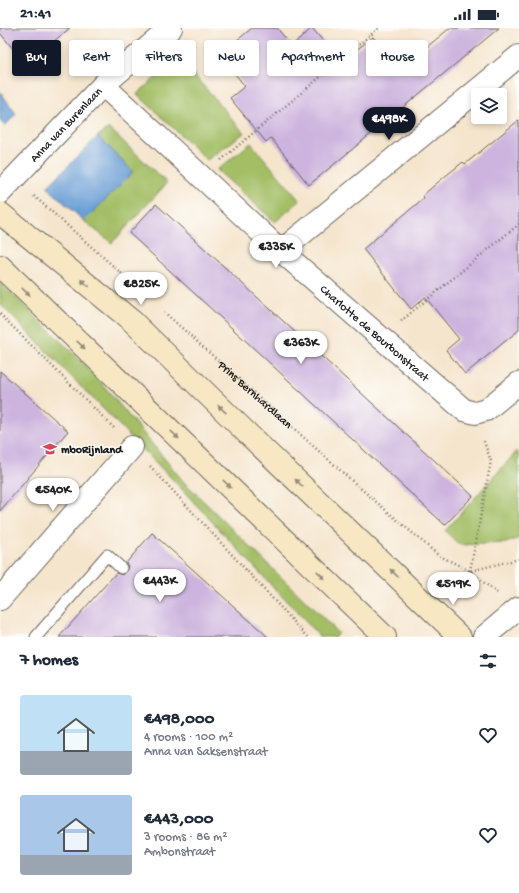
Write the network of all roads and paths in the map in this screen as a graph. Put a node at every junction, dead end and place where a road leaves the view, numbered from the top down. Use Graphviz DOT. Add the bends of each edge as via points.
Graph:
graph roads {
  1 [pos="171,28"];
  2 [pos="379,28"];
  3 [pos="519,56"];
  4 [pos="103,85"];
  5 [pos="201,176"];
  6 [pos="7,185"];
  7 [pos="0,213"];
  8 [pos="519,224"];
  9 [pos="281,251"];
  10 [pos="0,266"];
  11 [pos="139,289"];
  12 [pos="163,311"];
  13 [pos="0,314"];
  14 [pos="381,338"];
  15 [pos="519,383"];
  16 [pos="475,413"];
  17 [pos="132,447"];
  18 [pos="519,559"];
  19 [pos="121,568"];
  20 [pos="470,571"];
  21 [pos="0,599"];
  22 [pos="517,610"];
  23 [pos="36,637"];
  24 [pos="308,637"];
  25 [pos="385,637"];
  26 [pos="460,637"];
  27 [pos="484,637"];
  1 -- 4 [label="street, Anna van Burenlaan"];
  2 -- 5 [label="path"];
  3 -- 9 [label="street"];
  4 -- 5 [label="street, Charlotte de Bourbonstraat"];
  4 -- 6 [label="street, Anna van Burenlaan"];
  5 -- 9 [label="street, Charlotte de Bourbonstraat"];
  6 -- 11 [label="path"];
  26 -- 7 [label="main road, one-way" via="132,321"];
  8 -- 14 [label="path"];
  9 -- 14 [label="street, Charlotte de Bourbonstraat"];
  10 -- 25 [label="main road, one-way"];
  12 -- 20 [label="path, Prins Bernhardlaan" via="438,555"];
  13 -- 17 [label="path"];
  14 -- 16 [label="street, Charlotte de Bourbonstraat" via="464,410"];
  15 -- 16 [label="street" via="486,410"];
  16 -- 20 [label="path" via="491,461"];
  17 -- 21 [label="street"];
  17 -- 24 [label="path"];
  18 -- 20 [label="path"];
  19 -- 23 [label="lane" via="107,555"];
  20 -- 22 [label="path, Prins Bernhardlaan"];
  22 -- 27 [label="street"];
}
